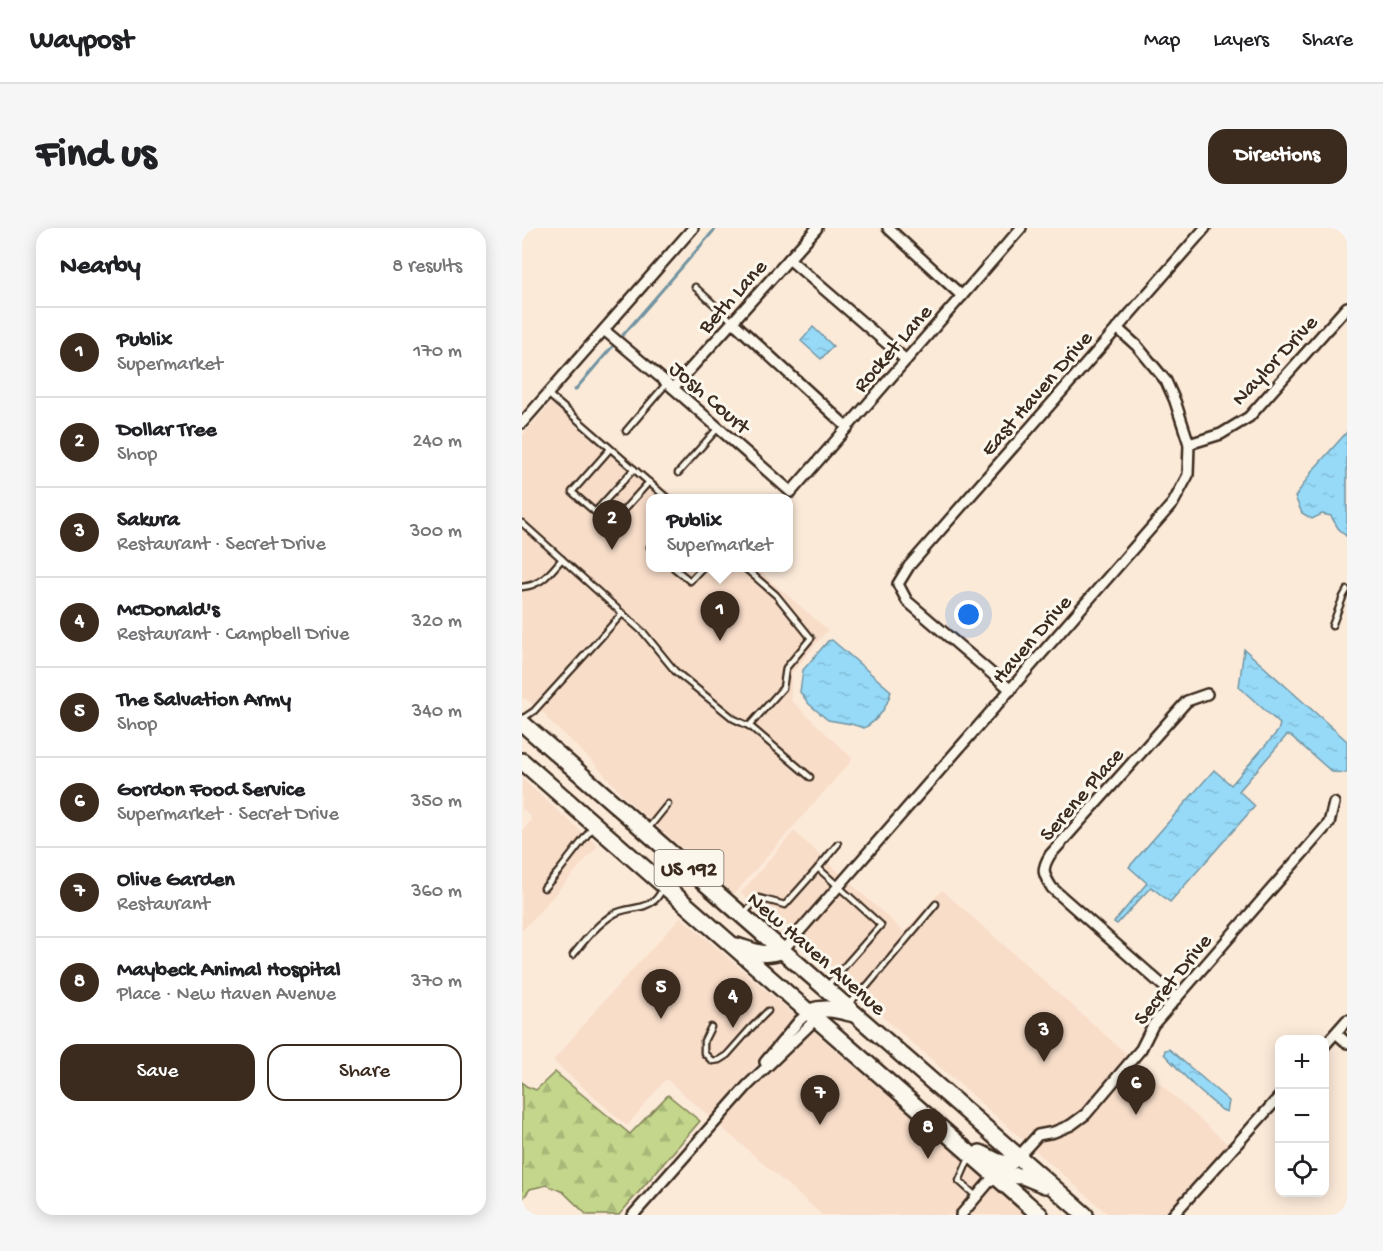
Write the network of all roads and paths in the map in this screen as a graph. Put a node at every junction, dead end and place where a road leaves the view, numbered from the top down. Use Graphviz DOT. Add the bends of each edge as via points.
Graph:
graph roads {
  1 [pos="693,228"];
  2 [pos="817,228"];
  3 [pos="888,228"];
  4 [pos="1021,228"];
  5 [pos="1205,228"];
  6 [pos="789,259"];
  7 [pos="695,287"];
  8 [pos="962,296"];
  9 [pos="1347,307"];
  10 [pos="733,322"];
  11 [pos="1117,328"];
  12 [pos="604,330"];
  13 [pos="906,360"];
  14 [pos="670,386"];
  15 [pos="548,394"];
  16 [pos="522,423"];
  17 [pos="718,428"];
  18 [pos="847,428"];
  19 [pos="626,431"];
  20 [pos="1189,444"];
  21 [pos="610,449"];
  22 [pos="634,469"];
  23 [pos="678,473"];
  24 [pos="649,482"];
  25 [pos="791,492"];
  26 [pos="662,494"];
  27 [pos="595,512"];
  28 [pos="522,523"];
  29 [pos="562,559"];
  30 [pos="680,572"];
  31 [pos="698,572"];
  32 [pos="751,572"];
  33 [pos="522,587"];
  34 [pos="1347,590"];
  35 [pos="622,614"];
  36 [pos="1332,626"];
  37 [pos="1011,690"];
  38 [pos="1207,694"];
  39 [pos="522,721"];
  40 [pos="749,726"];
  41 [pos="522,761"];
  42 [pos="810,777"];
  43 [pos="1334,802"];
  44 [pos="668,804"];
  45 [pos="595,825"];
  46 [pos="646,831"];
  47 [pos="838,844"];
  48 [pos="818,868"];
  49 [pos="665,886"];
  50 [pos="838,887"];
  51 [pos="544,888"];
  52 [pos="936,904"];
  53 [pos="742,915"];
  54 [pos="731,944"];
  55 [pos="783,950"];
  56 [pos="573,955"];
  57 [pos="826,988"];
  58 [pos="1177,998"];
  59 [pos="851,1010"];
  60 [pos="768,1011"];
  61 [pos="813,1016"];
  62 [pos="1347,1020"];
  63 [pos="711,1027"];
  64 [pos="1336,1033"];
  65 [pos="1329,1041"];
  66 [pos="1347,1043"];
  67 [pos="1275,1102"];
  68 [pos="971,1154"];
  69 [pos="1018,1157"];
  70 [pos="995,1175"];
  71 [pos="1056,1190"];
  72 [pos="976,1197"];
  73 [pos="633,1215"];
  74 [pos="961,1215"];
  75 [pos="1040,1215"];
  76 [pos="1085,1215"];
  77 [pos="1173,1215"];
  1 -- 12 [label="street"];
  2 -- 6 [label="street, Beth Lane"];
  3 -- 8 [label="street"];
  4 -- 8 [label="street, Rocket Lane"];
  5 -- 11 [label="street, East Haven Drive"];
  6 -- 10 [label="street, Beth Lane"];
  6 -- 13 [label="street"];
  7 -- 10 [label="lane"];
  8 -- 13 [label="street, Rocket Lane"];
  9 -- 20 [label="street, Naylor Drive" via="1250,417 1221,434"];
  10 -- 14 [label="street, Beth Lane"];
  10 -- 18 [label="street"];
  11 -- 20 [label="street, Haven Drive" via="1166,381"];
  11 -- 37 [label="street, East Haven Drive" via="909,566 898,584 907,601"];
  12 -- 14 [label="street, Josh Court"];
  12 -- 15 [label="street"];
  13 -- 18 [label="street, Rocket Lane"];
  14 -- 17 [label="street, Josh Court"];
  14 -- 19 [label="lane"];
  15 -- 16 [label="street"];
  15 -- 21 [label="lane"];
  17 -- 23 [label="lane"];
  17 -- 25 [label="street, Josh Court"];
  18 -- 25 [label="street, Rocket Lane"];
  20 -- 37 [label="street, Haven Drive" via="1188,475 1173,503"];
  21 -- 22 [label="lane"];
  21 -- 27 [label="lane" via="572,492"];
  22 -- 24 [label="lane"];
  22 -- 27 [label="lane"];
  24 -- 26 [label="lane"];
  24 -- 27 [label="lane" via="610,525"];
  28 -- 29 [label="lane"];
  29 -- 33 [label="lane" via="541,582"];
  29 -- 35 [label="lane"];
  30 -- 31 [label="lane" via="690,581"];
  32 -- 40 [label="lane" via="776,595 811,638 786,668 783,688"];
  34 -- 36 [label="lane"];
  35 -- 39 [label="lane"];
  35 -- 40 [label="lane" via="644,633 675,671"];
  37 -- 50 [label="street, Haven Drive"];
  38 -- 58 [label="street, Serene Place" via="1187,701 1044,866 1052,888"];
  39 -- 46 [label="main road, New Haven Avenue / US 192"];
  40 -- 42 [label="lane"];
  41 -- 45 [label="main road, US 192"];
  43 -- 58 [label="street, Secret Drive" via="1329,823"];
  44 -- 46 [label="lane"];
  45 -- 49 [label="main road, US 192"];
  45 -- 51 [label="lane"];
  46 -- 53 [label="main road, New Haven Avenue / US 192"];
  47 -- 48 [label="lane"];
  48 -- 50 [label="lane"];
  48 -- 53 [label="lane" via="785,905 759,898"];
  49 -- 54 [label="main road, US 192"];
  49 -- 56 [label="lane" via="648,904 608,918"];
  50 -- 55 [label="street, Haven Drive"];
  50 -- 57 [label="lane" via="881,925"];
  52 -- 59 [label="lane"];
  53 -- 55 [label="main road, New Haven Avenue / US 192"];
  54 -- 55 [label="main road" via="765,954"];
  54 -- 61 [label="main road, US 192"];
  55 -- 57 [label="main road, New Haven Avenue / US 192"];
  57 -- 59 [label="main road, New Haven Avenue / US 192"];
  58 -- 69 [label="street, Secret Drive" via="1153,1025 1141,1049 1086,1114 1071,1125 1038,1135"];
  59 -- 61 [label="main road" via="818,1009"];
  59 -- 69 [label="main road, New Haven Avenue / US 192"];
  60 -- 63 [label="lane" via="727,1055 712,1061 704,1053 704,1041"];
  61 -- 68 [label="main road, US 192"];
  61 -- 73 [label="street" via="799,1021"];
  62 -- 64 [label="street"];
  64 -- 65 [label="street"];
  64 -- 66 [label="street"];
  67 -- 77 [label="street"];
  68 -- 69 [label="main road" via="980,1153 1003,1163"];
  68 -- 70 [label="main road, US 192"];
  68 -- 72 [label="lane" via="958,1181"];
  69 -- 71 [label="main road, New Haven Avenue / US 192"];
  70 -- 71 [label="main road" via="1023,1176"];
  70 -- 72 [label="street"];
  70 -- 75 [label="main road, US 192"];
  71 -- 76 [label="main road, New Haven Avenue / US 192"];
  72 -- 74 [label="street"];
}
